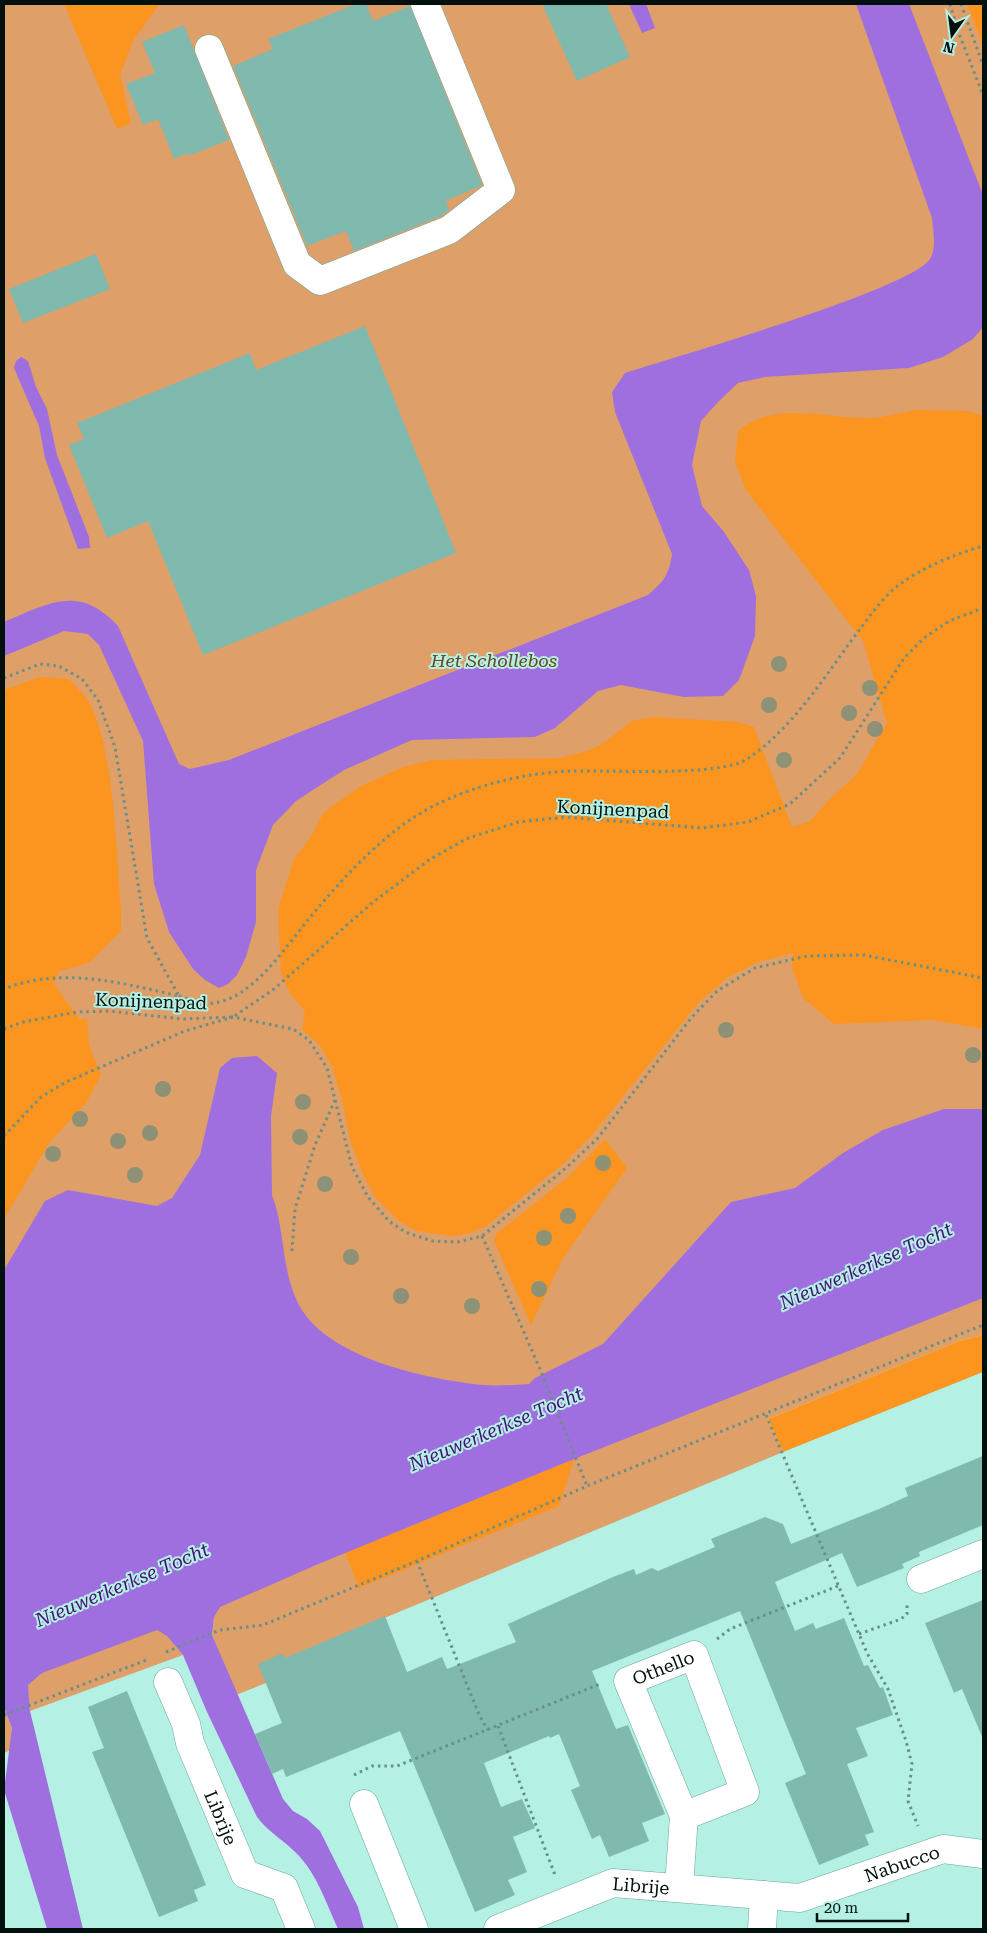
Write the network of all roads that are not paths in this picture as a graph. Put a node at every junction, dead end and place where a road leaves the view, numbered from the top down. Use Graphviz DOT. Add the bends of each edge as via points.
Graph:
graph roads {
  1 [pos="425,4"];
  2 [pos="209,49"];
  3 [pos="983,1554"];
  4 [pos="921,1579"];
  5 [pos="168,1682"];
  6 [pos="364,1804"];
  7 [pos="684,1816"];
  8 [pos="983,1854"];
  9 [pos="679,1887"];
  10 [pos="764,1895"];
  11 [pos="300,1929"];
  12 [pos="414,1929"];
  13 [pos="498,1929"];
  14 [pos="762,1929"];
  1 -- 2 [label="street" via="501,190 449,230 320,282 297,264"];
  3 -- 4 [label="street"];
  5 -- 11 [label="street, Librije" via="186,1724 190,1744 245,1874 284,1888"];
  6 -- 12 [label="street"];
  7 -- 7 [label="street, Othello" via="745,1792 694,1656 628,1681"];
  7 -- 9 [label="street, Othello"];
  8 -- 10 [label="street, Nabucco" via="943,1849 800,1898"];
  9 -- 10 [label="street, Librije"];
  9 -- 13 [label="street, Librije" via="614,1883"];
  10 -- 14 [label="street"];
}
